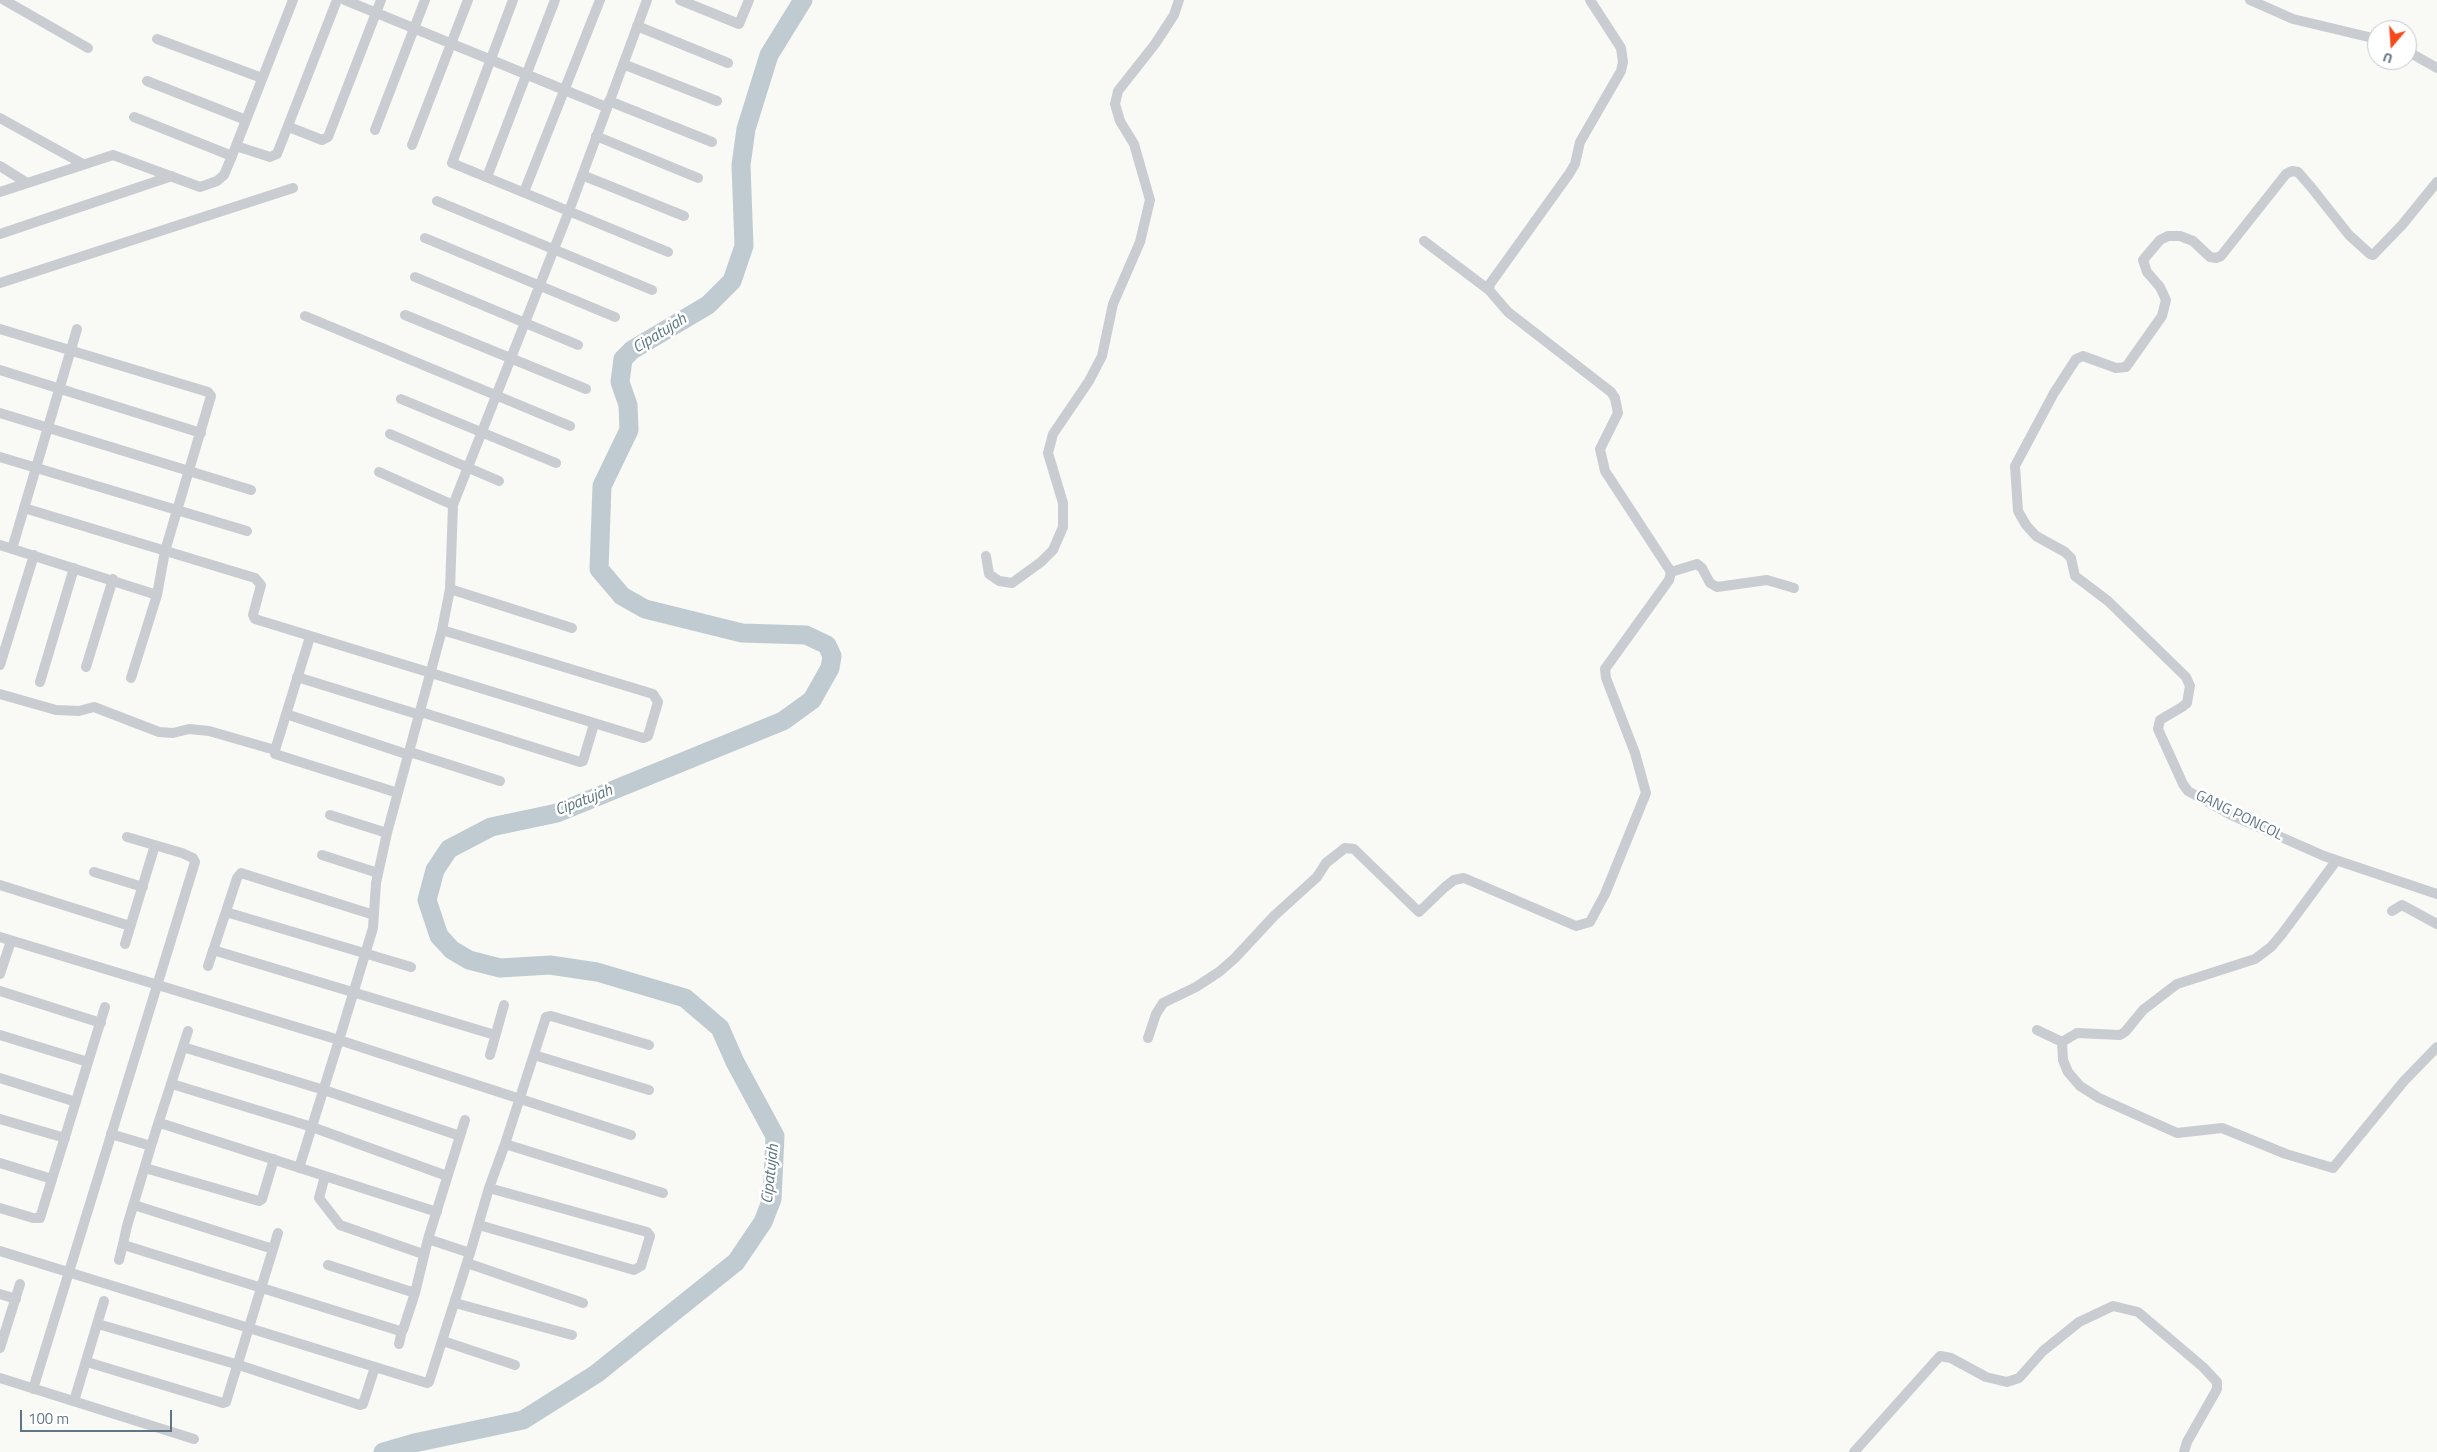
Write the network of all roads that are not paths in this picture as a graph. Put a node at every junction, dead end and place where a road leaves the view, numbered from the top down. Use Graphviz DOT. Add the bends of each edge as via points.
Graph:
graph roads {
  1 [pos="4,0"];
  2 [pos="293,0"];
  3 [pos="337,0"];
  4 [pos="345,0"];
  5 [pos="381,0"];
  6 [pos="425,0"];
  7 [pos="468,0"];
  8 [pos="513,0"];
  9 [pos="555,0"];
  10 [pos="600,0"];
  11 [pos="647,0"];
  12 [pos="680,0"];
  13 [pos="749,0"];
  14 [pos="1179,0"];
  15 [pos="1590,0"];
  16 [pos="2250,0"];
  17 [pos="704,5"];
  18 [pos="376,13"];
  19 [pos="637,26"];
  20 [pos="414,28"];
  21 [pos="2367,37"];
  22 [pos="157,39"];
  23 [pos="451,44"];
  24 [pos="88,48"];
  25 [pos="2417,57"];
  26 [pos="489,59"];
  27 [pos="728,62"];
  28 [pos="623,64"];
  29 [pos="2437,68"];
  30 [pos="527,74"];
  31 [pos="262,78"];
  32 [pos="147,82"];
  33 [pos="564,90"];
  34 [pos="718,101"];
  35 [pos="608,104"];
  36 [pos="0,118"];
  37 [pos="134,118"];
  38 [pos="246,120"];
  39 [pos="289,127"];
  40 [pos="375,130"];
  41 [pos="596,136"];
  42 [pos="712,142"];
  43 [pos="412,145"];
  44 [pos="234,151"];
  45 [pos="83,164"];
  46 [pos="0,166"];
  47 [pos="582,175"];
  48 [pos="172,176"];
  49 [pos="487,177"];
  50 [pos="698,178"];
  51 [pos="2437,182"];
  52 [pos="27,183"];
  53 [pos="293,188"];
  54 [pos="0,192"];
  55 [pos="524,192"];
  56 [pos="437,202"];
  57 [pos="569,211"];
  58 [pos="684,216"];
  59 [pos="0,234"];
  60 [pos="425,238"];
  61 [pos="1424,241"];
  62 [pos="554,250"];
  63 [pos="668,252"];
  64 [pos="415,277"];
  65 [pos="0,283"];
  66 [pos="540,286"];
  67 [pos="652,290"];
  68 [pos="1489,290"];
  69 [pos="405,315"];
  70 [pos="306,316"];
  71 [pos="615,317"];
  72 [pos="525,323"];
  73 [pos="0,329"];
  74 [pos="77,329"];
  75 [pos="578,345"];
  76 [pos="71,350"];
  77 [pos="511,359"];
  78 [pos="0,370"];
  79 [pos="59,389"];
  80 [pos="586,390"];
  81 [pos="496,395"];
  82 [pos="401,399"];
  83 [pos="0,413"];
  84 [pos="570,426"];
  85 [pos="48,428"];
  86 [pos="482,432"];
  87 [pos="201,433"];
  88 [pos="390,434"];
  89 [pos="0,457"];
  90 [pos="556,463"];
  91 [pos="468,467"];
  92 [pos="36,468"];
  93 [pos="189,471"];
  94 [pos="379,472"];
  95 [pos="499,481"];
  96 [pos="251,490"];
  97 [pos="453,505"];
  98 [pos="24,508"];
  99 [pos="177,510"];
  100 [pos="247,531"];
  101 [pos="0,545"];
  102 [pos="12,549"];
  103 [pos="165,551"];
  104 [pos="34,555"];
  105 [pos="986,556"];
  106 [pos="74,568"];
  107 [pos="1671,572"];
  108 [pos="113,579"];
  109 [pos="1794,588"];
  110 [pos="450,589"];
  111 [pos="158,595"];
  112 [pos="572,628"];
  113 [pos="442,630"];
  114 [pos="310,636"];
  115 [pos="0,665"];
  116 [pos="86,667"];
  117 [pos="431,673"];
  118 [pos="297,677"];
  119 [pos="131,678"];
  120 [pos="40,682"];
  121 [pos="0,694"];
  122 [pos="286,714"];
  123 [pos="421,714"];
  124 [pos="594,724"];
  125 [pos="275,750"];
  126 [pos="410,753"];
  127 [pos="500,781"];
  128 [pos="398,793"];
  129 [pos="330,815"];
  130 [pos="387,833"];
  131 [pos="127,837"];
  132 [pos="155,845"];
  133 [pos="322,855"];
  134 [pos="2336,861"];
  135 [pos="94,872"];
  136 [pos="378,873"];
  137 [pos="0,885"];
  138 [pos="142,887"];
  139 [pos="2437,894"];
  140 [pos="2392,911"];
  141 [pos="226,912"];
  142 [pos="374,915"];
  143 [pos="2437,924"];
  144 [pos="130,926"];
  145 [pos="0,937"];
  146 [pos="11,941"];
  147 [pos="125,944"];
  148 [pos="214,950"];
  149 [pos="366,954"];
  150 [pos="208,966"];
  151 [pos="411,968"];
  152 [pos="0,974"];
  153 [pos="158,984"];
  154 [pos="0,991"];
  155 [pos="353,994"];
  156 [pos="504,1004"];
  157 [pos="105,1007"];
  158 [pos="101,1023"];
  159 [pos="2037,1030"];
  160 [pos="188,1031"];
  161 [pos="0,1035"];
  162 [pos="495,1035"];
  163 [pos="1148,1038"];
  164 [pos="339,1040"];
  165 [pos="2062,1042"];
  166 [pos="649,1045"];
  167 [pos="183,1047"];
  168 [pos="2437,1047"];
  169 [pos="490,1055"];
  170 [pos="534,1055"];
  171 [pos="88,1062"];
  172 [pos="0,1078"];
  173 [pos="172,1084"];
  174 [pos="324,1090"];
  175 [pos="649,1090"];
  176 [pos="520,1098"];
  177 [pos="76,1102"];
  178 [pos="0,1119"];
  179 [pos="465,1120"];
  180 [pos="160,1123"];
  181 [pos="312,1127"];
  182 [pos="111,1134"];
  183 [pos="632,1135"];
  184 [pos="460,1136"];
  185 [pos="65,1138"];
  186 [pos="505,1144"];
  187 [pos="151,1146"];
  188 [pos="274,1159"];
  189 [pos="0,1163"];
  190 [pos="145,1168"];
  191 [pos="299,1168"];
  192 [pos="325,1176"];
  193 [pos="447,1176"];
  194 [pos="52,1179"];
  195 [pos="489,1188"];
  196 [pos="662,1193"];
  197 [pos="134,1206"];
  198 [pos="0,1208"];
  199 [pos="436,1212"];
  200 [pos="479,1225"];
  201 [pos="278,1232"];
  202 [pos="428,1239"];
  203 [pos="123,1244"];
  204 [pos="273,1249"];
  205 [pos="0,1251"];
  206 [pos="423,1254"];
  207 [pos="468,1258"];
  208 [pos="118,1260"];
  209 [pos="328,1265"];
  210 [pos="68,1272"];
  211 [pos="20,1284"];
  212 [pos="262,1288"];
  213 [pos="414,1292"];
  214 [pos="0,1294"];
  215 [pos="16,1299"];
  216 [pos="104,1301"];
  217 [pos="455,1302"];
  218 [pos="583,1303"];
  219 [pos="98,1324"];
  220 [pos="250,1327"];
  221 [pos="402,1330"];
  222 [pos="572,1335"];
  223 [pos="1,1341"];
  224 [pos="443,1342"];
  225 [pos="399,1344"];
  226 [pos="87,1362"];
  227 [pos="515,1364"];
  228 [pos="239,1365"];
  229 [pos="375,1367"];
  230 [pos="0,1378"];
  231 [pos="33,1388"];
  232 [pos="74,1402"];
  233 [pos="194,1439"];
  234 [pos="1854,1452"];
  235 [pos="2184,1452"];
  1 -- 24 [label="street"];
  2 -- 31 [label="street"];
  3 -- 39 [label="street"];
  4 -- 18 [label="street"];
  5 -- 18 [label="street"];
  6 -- 20 [label="street"];
  7 -- 23 [label="street"];
  8 -- 26 [label="street"];
  9 -- 30 [label="street"];
  10 -- 33 [label="street"];
  11 -- 19 [label="street"];
  12 -- 17 [label="street"];
  13 -- 17 [label="street" via="739,24"];
  14 -- 105 [label="street" via="1174,15 1156,44 1118,91 1115,104 1120,121 1134,144 1150,200 1140,242 1112,304 1102,356 1053,434 1048,453 1063,503 1064,527 1053,550 1012,583 999,582 989,574"];
  15 -- 68 [label="street" via="1621,48 1621,71 1580,142 1572,169 1490,284"];
  16 -- 21 [label="street" via="2293,19"];
  18 -- 20 [label="street"];
  18 -- 39 [label="street" via="328,137 322,140"];
  19 -- 27 [label="street"];
  19 -- 28 [label="street"];
  20 -- 23 [label="street"];
  20 -- 40 [label="street"];
  22 -- 31 [label="street"];
  23 -- 26 [label="street"];
  23 -- 43 [label="street"];
  25 -- 29 [label="street"];
  26 -- 30 [label="street"];
  26 -- 49 [label="street" via="452,162"];
  28 -- 34 [label="street"];
  28 -- 35 [label="street"];
  30 -- 33 [label="street"];
  30 -- 49 [label="street"];
  31 -- 38 [label="street"];
  32 -- 38 [label="street"];
  33 -- 35 [label="street"];
  33 -- 55 [label="street"];
  35 -- 41 [label="street"];
  35 -- 42 [label="street"];
  36 -- 45 [label="street"];
  37 -- 44 [label="street"];
  38 -- 44 [label="street"];
  39 -- 44 [label="street" via="274,156"];
  41 -- 47 [label="street"];
  41 -- 50 [label="street"];
  44 -- 48 [label="street" via="222,177 206,186 200,187"];
  45 -- 48 [label="street" via="117,155"];
  45 -- 52 [label="street"];
  46 -- 52 [label="street"];
  47 -- 57 [label="street"];
  47 -- 58 [label="street"];
  48 -- 59 [label="street"];
  49 -- 55 [label="street"];
  51 -- 134 [label="street, GANG PONCOL" via="2373,254 2349,235 2298,172 2292,170 2221,256 2210,257 2193,241 2168,236 2150,249 2143,260 2147,272 2166,300 2162,316 2126,367 2116,368 2083,356 2076,359 2054,393 2016,466 2018,511 2026,525 2036,536 2066,552 2071,558 2075,576 2108,601 2177,666 2189,683 2186,704 2162,719 2158,727 2186,788 2231,815"];
  52 -- 54 [label="street"];
  53 -- 65 [label="street"];
  55 -- 57 [label="street"];
  56 -- 62 [label="street"];
  57 -- 62 [label="street"];
  57 -- 63 [label="street"];
  60 -- 66 [label="street"];
  61 -- 68 [label="street"];
  62 -- 66 [label="street"];
  62 -- 67 [label="street"];
  64 -- 72 [label="street"];
  66 -- 71 [label="street"];
  66 -- 72 [label="street"];
  68 -- 107 [label="street" via="1508,312 1615,398 1618,412 1600,449 1605,471"];
  69 -- 77 [label="street"];
  70 -- 81 [label="street"];
  72 -- 75 [label="street"];
  72 -- 77 [label="street"];
  73 -- 76 [label="street"];
  74 -- 76 [label="street"];
  76 -- 79 [label="street"];
  76 -- 87 [label="street" via="208,392 211,397"];
  77 -- 80 [label="street"];
  77 -- 81 [label="street"];
  78 -- 79 [label="street"];
  79 -- 85 [label="street"];
  79 -- 87 [label="street"];
  81 -- 84 [label="street"];
  81 -- 86 [label="street"];
  82 -- 86 [label="street"];
  83 -- 85 [label="street"];
  85 -- 92 [label="street"];
  85 -- 93 [label="street"];
  86 -- 90 [label="street"];
  86 -- 91 [label="street"];
  87 -- 93 [label="street"];
  88 -- 91 [label="street"];
  89 -- 92 [label="street"];
  91 -- 95 [label="street"];
  91 -- 97 [label="street"];
  92 -- 98 [label="street"];
  92 -- 99 [label="street"];
  93 -- 96 [label="street"];
  93 -- 99 [label="street"];
  94 -- 97 [label="street"];
  97 -- 110 [label="street"];
  98 -- 102 [label="street"];
  98 -- 103 [label="street"];
  99 -- 100 [label="street"];
  99 -- 103 [label="street"];
  101 -- 102 [label="street"];
  102 -- 104 [label="street"];
  103 -- 111 [label="street"];
  103 -- 114 [label="street" via="258,579 261,585 254,618"];
  104 -- 106 [label="street"];
  104 -- 115 [label="street"];
  106 -- 108 [label="street"];
  106 -- 120 [label="street"];
  107 -- 109 [label="street" via="1696,564 1717,587 1767,580"];
  107 -- 163 [label="street" via="1669,580 1605,669 1646,794 1590,922 1576,926 1464,878 1444,886 1419,912 1354,849 1345,848 1219,972 1163,1003"];
  108 -- 111 [label="street"];
  108 -- 116 [label="street"];
  110 -- 112 [label="street"];
  110 -- 113 [label="street"];
  111 -- 119 [label="street"];
  113 -- 117 [label="street"];
  113 -- 124 [label="street" via="658,698 645,738"];
  114 -- 117 [label="street"];
  114 -- 118 [label="street"];
  117 -- 123 [label="street"];
  117 -- 124 [label="street"];
  118 -- 122 [label="street"];
  118 -- 123 [label="street"];
  121 -- 125 [label="street" via="56,710 79,711 94,707 159,732 209,731"];
  122 -- 125 [label="street"];
  122 -- 126 [label="street"];
  123 -- 124 [label="street" via="580,762 584,761"];
  123 -- 126 [label="street"];
  125 -- 128 [label="street" via="277,756"];
  126 -- 127 [label="street"];
  126 -- 128 [label="street"];
  128 -- 130 [label="street"];
  129 -- 130 [label="street"];
  130 -- 136 [label="street"];
  131 -- 132 [label="street"];
  132 -- 138 [label="street"];
  132 -- 153 [label="street" via="189,856 194,861"];
  133 -- 136 [label="street"];
  134 -- 139 [label="street, GANG PONCOL"];
  134 -- 165 [label="street" via="2271,947 2255,959 2177,984 2143,1010 2120,1035 2078,1033"];
  135 -- 138 [label="street"];
  136 -- 142 [label="street"];
  137 -- 144 [label="street"];
  138 -- 144 [label="street"];
  140 -- 143 [label="street" via="2402,905"];
  141 -- 142 [label="street" via="237,878 243,872"];
  141 -- 148 [label="street"];
  141 -- 149 [label="street"];
  142 -- 149 [label="street"];
  144 -- 147 [label="street"];
  145 -- 146 [label="street"];
  146 -- 152 [label="street"];
  146 -- 153 [label="street"];
  148 -- 150 [label="street"];
  148 -- 155 [label="street"];
  149 -- 151 [label="street"];
  149 -- 155 [label="street"];
  153 -- 164 [label="street"];
  153 -- 182 [label="street"];
  154 -- 158 [label="street"];
  155 -- 162 [label="street"];
  155 -- 164 [label="street"];
  156 -- 162 [label="street"];
  157 -- 158 [label="street"];
  158 -- 171 [label="street"];
  159 -- 165 [label="street"];
  160 -- 167 [label="street"];
  161 -- 171 [label="street"];
  162 -- 169 [label="street"];
  164 -- 174 [label="street"];
  164 -- 176 [label="street"];
  165 -- 168 [label="street" via="2063,1060 2068,1072 2080,1086 2099,1098 2177,1133 2222,1128 2286,1154 2333,1168 2398,1088"];
  166 -- 170 [label="street" via="549,1016 544,1022"];
  167 -- 173 [label="street"];
  167 -- 174 [label="street"];
  170 -- 175 [label="street"];
  170 -- 176 [label="street"];
  171 -- 177 [label="street"];
  172 -- 177 [label="street"];
  173 -- 180 [label="street"];
  173 -- 181 [label="street"];
  174 -- 181 [label="street"];
  174 -- 184 [label="street"];
  176 -- 183 [label="street"];
  176 -- 186 [label="street"];
  177 -- 185 [label="street"];
  178 -- 185 [label="street"];
  179 -- 184 [label="street"];
  180 -- 187 [label="street"];
  180 -- 188 [label="street"];
  181 -- 191 [label="street"];
  181 -- 193 [label="street"];
  182 -- 187 [label="street"];
  182 -- 210 [label="street"];
  184 -- 193 [label="street"];
  185 -- 194 [label="street"];
  186 -- 195 [label="street"];
  186 -- 196 [label="street"];
  187 -- 190 [label="street"];
  188 -- 190 [label="street" via="259,1201"];
  188 -- 191 [label="street"];
  189 -- 194 [label="street"];
  190 -- 197 [label="street"];
  191 -- 192 [label="street"];
  192 -- 199 [label="street"];
  192 -- 206 [label="street" via="319,1198 338,1224"];
  193 -- 199 [label="street"];
  194 -- 198 [label="street" via="40,1218"];
  195 -- 200 [label="street"];
  195 -- 200 [label="street" via="648,1232 650,1236 640,1266 634,1270"];
  197 -- 203 [label="street"];
  197 -- 204 [label="street"];
  199 -- 202 [label="street"];
  200 -- 207 [label="street"];
  201 -- 204 [label="street"];
  202 -- 206 [label="street"];
  202 -- 207 [label="street"];
  203 -- 208 [label="street"];
  203 -- 212 [label="street"];
  204 -- 212 [label="street"];
  205 -- 210 [label="street"];
  206 -- 213 [label="street"];
  207 -- 217 [label="street"];
  207 -- 218 [label="street"];
  209 -- 213 [label="street"];
  210 -- 220 [label="street"];
  210 -- 231 [label="street"];
  211 -- 215 [label="street"];
  212 -- 220 [label="street"];
  212 -- 221 [label="street"];
  213 -- 221 [label="street"];
  214 -- 215 [label="street"];
  215 -- 223 [label="street"];
  216 -- 219 [label="street"];
  217 -- 222 [label="street"];
  217 -- 224 [label="street"];
  219 -- 226 [label="street"];
  219 -- 228 [label="street"];
  220 -- 228 [label="street"];
  220 -- 229 [label="street"];
  221 -- 225 [label="street"];
  224 -- 227 [label="street"];
  224 -- 229 [label="street" via="428,1383"];
  226 -- 228 [label="street" via="223,1403 227,1401"];
  226 -- 232 [label="street"];
  228 -- 229 [label="street" via="360,1405"];
  230 -- 231 [label="street"];
  231 -- 232 [label="street"];
  232 -- 233 [label="street"];
  234 -- 235 [label="street" via="1940,1356 1951,1358 1986,1377 2008,1382 2019,1378 2043,1350 2079,1322 2113,1306 2138,1312 2204,1367 2217,1382 2217,1389"];
}
